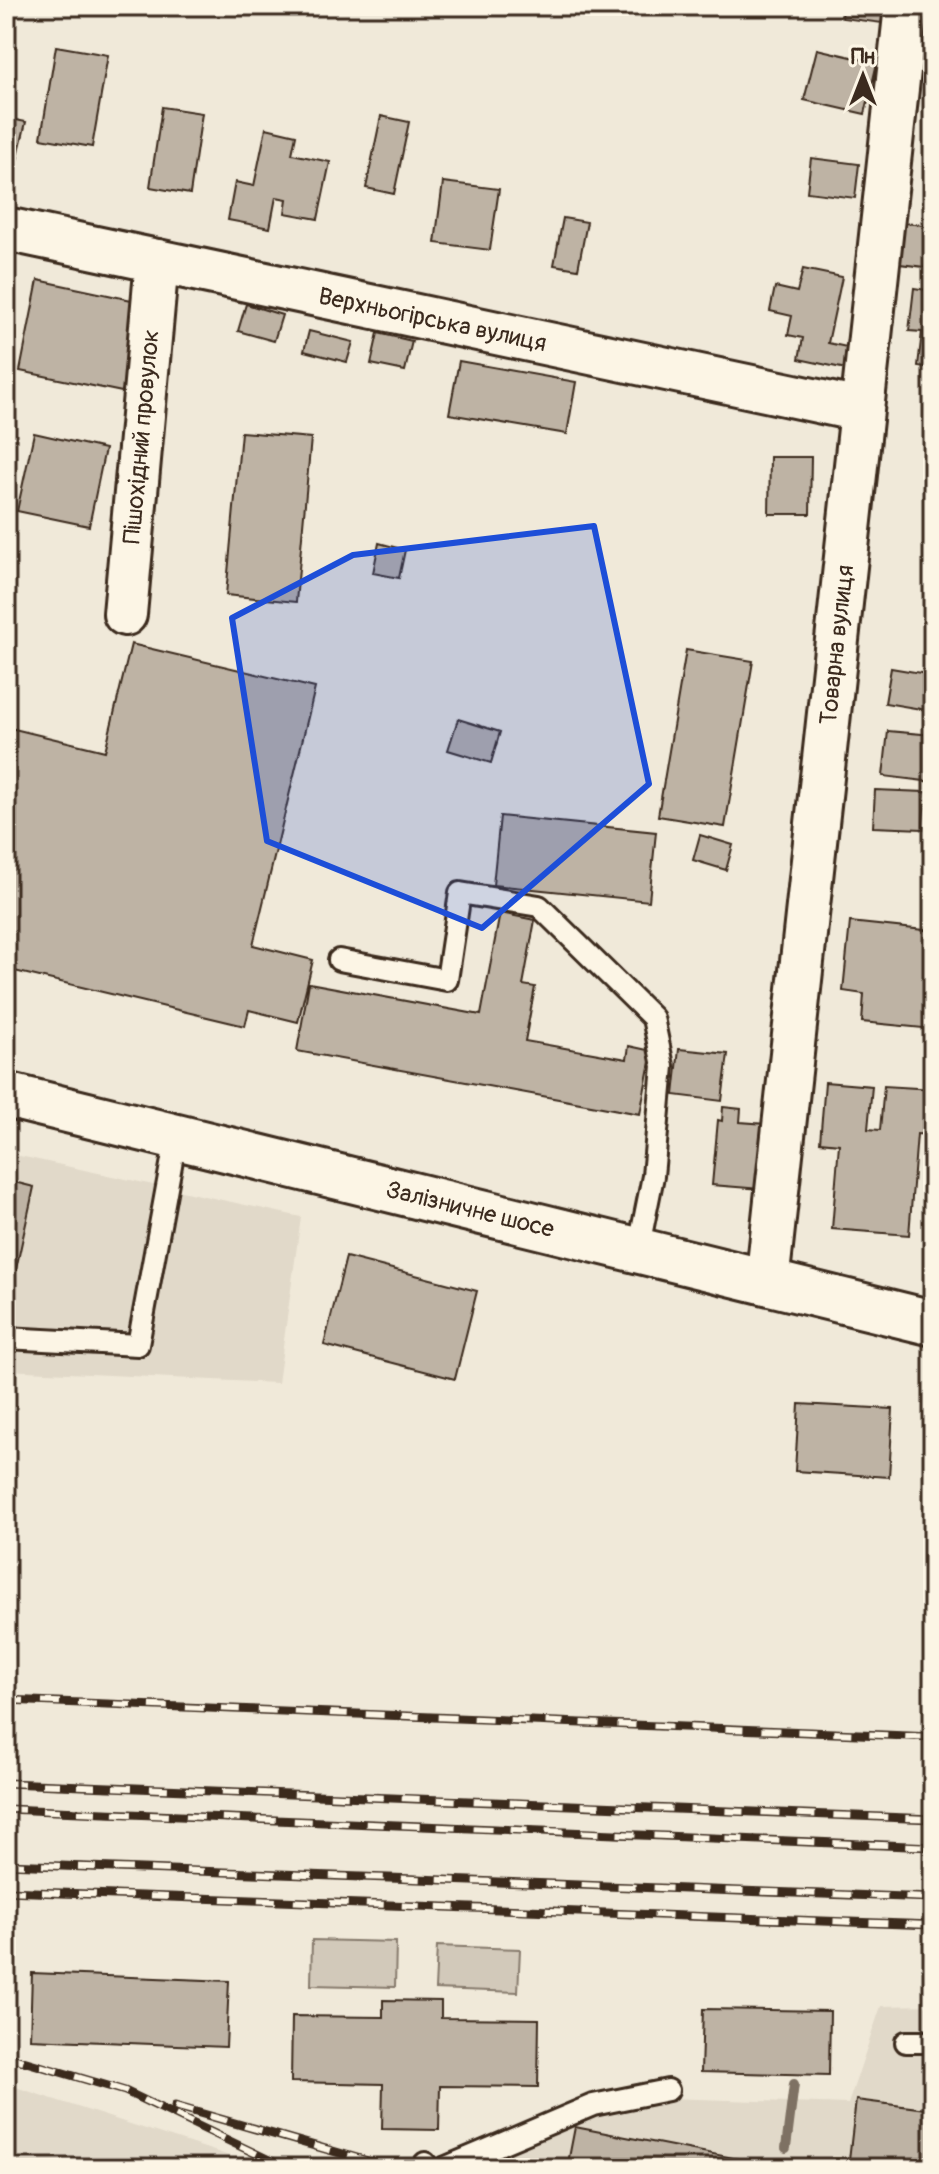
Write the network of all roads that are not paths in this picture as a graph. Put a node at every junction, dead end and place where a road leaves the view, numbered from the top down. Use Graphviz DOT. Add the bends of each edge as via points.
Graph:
graph roads {
  1 [pos="906,6"];
  2 [pos="6,229"];
  3 [pos="157,261"];
  4 [pos="860,410"];
  5 [pos="125,614"];
  6 [pos="339,960"];
  7 [pos="6,1095"];
  8 [pos="176,1138"];
  9 [pos="638,1251"];
  10 [pos="767,1283"];
  11 [pos="933,1323"];
  12 [pos="6,1338"];
  13 [pos="906,2042"];
  14 [pos="933,2042"];
  15 [pos="668,2090"];
  16 [pos="431,2166"];
  1 -- 4 [label="street, Товарна вулиця"];
  2 -- 3 [label="street, Верхньогірська вулиця"];
  3 -- 4 [label="street, Верхньогірська вулиця"];
  3 -- 5 [label="street, Пішохідний провулок"];
  4 -- 10 [label="street, Товарна вулиця"];
  6 -- 9 [label="lane" via="447,980 460,893 539,906 653,1018 663,1066 653,1176"];
  7 -- 8 [label="street, Залізничне шосе"];
  8 -- 9 [label="street, Залізничне шосе"];
  8 -- 12 [label="lane" via="138,1345"];
  9 -- 10 [label="street, Залізничне шосе"];
  10 -- 11 [label="street, Залізничне шосе"];
  13 -- 14 [label="lane"];
  15 -- 16 [label="lane" via="593,2105"];
}
